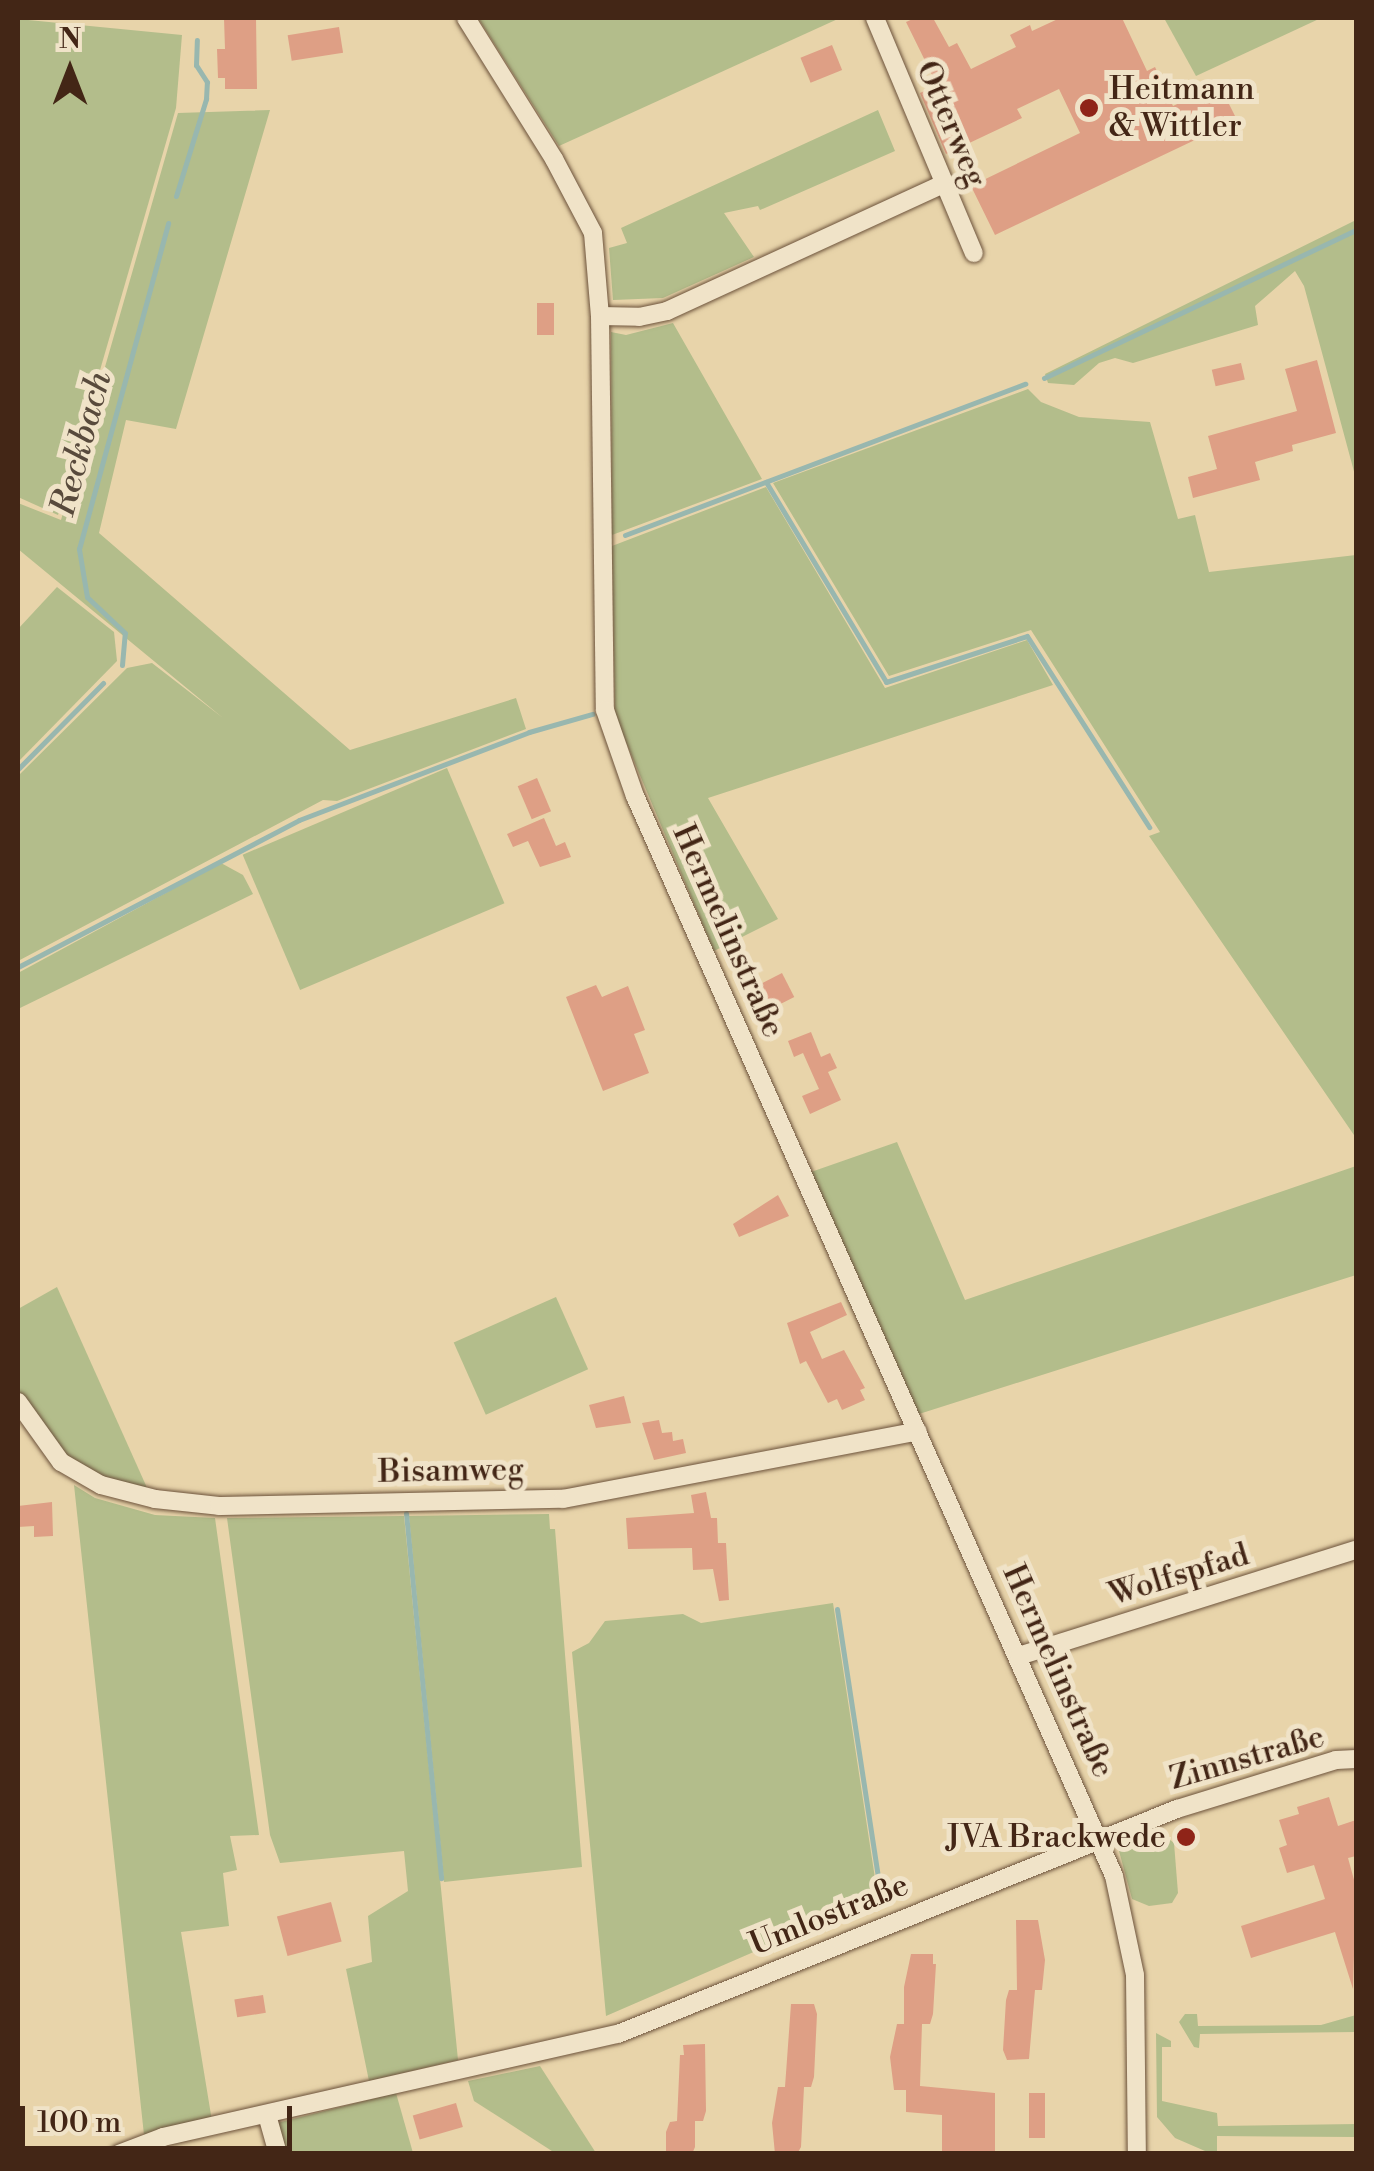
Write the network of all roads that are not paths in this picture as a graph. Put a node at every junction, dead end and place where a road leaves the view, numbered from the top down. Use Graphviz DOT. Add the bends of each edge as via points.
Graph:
graph roads {
  1 [pos="466,18"];
  2 [pos="875,18"];
  3 [pos="944,184"];
  4 [pos="974,253"];
  5 [pos="600,316"];
  6 [pos="18,1402"];
  7 [pos="918,1431"];
  8 [pos="1356,1550"];
  9 [pos="1019,1656"];
  10 [pos="1356,1758"];
  11 [pos="1099,1838"];
  12 [pos="267,2115"];
  13 [pos="118,2154"];
  14 [pos="278,2154"];
  15 [pos="1137,2154"];
  1 -- 5 [label="street, Hermelinstraße" via="584,212 598,260"];
  2 -- 3 [label="street, Otterweg"];
  3 -- 4 [label="street, Otterweg"];
  3 -- 5 [label="street" via="667,311"];
  5 -- 7 [label="street, Hermelinstraße" via="605,710 635,796"];
  6 -- 7 [label="street, Bisamweg" via="61,1462 101,1485 219,1506 563,1499"];
  7 -- 9 [label="street, Hermelinstraße"];
  8 -- 9 [label="street, Wolfspfad"];
  9 -- 11 [label="street, Hermelinstraße"];
  10 -- 11 [label="street, Zinnstraße" via="1177,1808"];
  11 -- 12 [label="street, Umlostraße" via="618,2034"];
  11 -- 15 [label="street" via="1133,1956"];
  12 -- 13 [label="street, Umlostraße"];
  12 -- 14 [label="street"];
}
